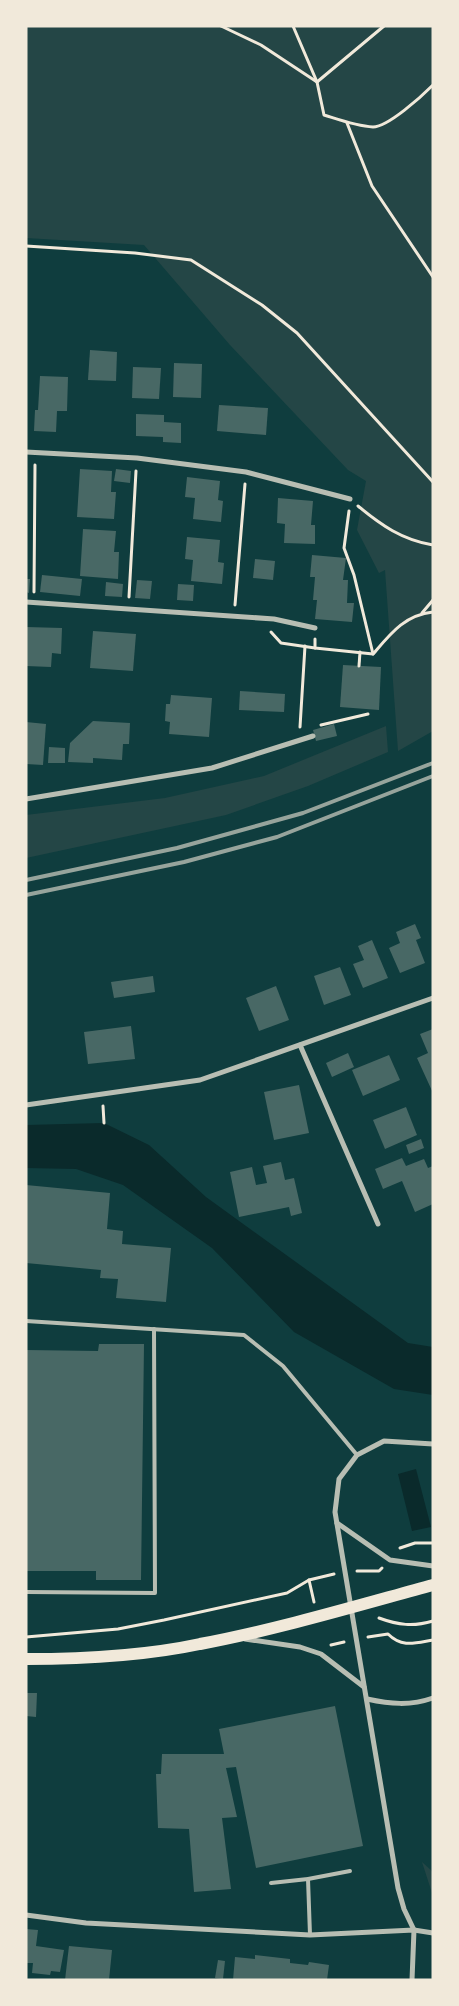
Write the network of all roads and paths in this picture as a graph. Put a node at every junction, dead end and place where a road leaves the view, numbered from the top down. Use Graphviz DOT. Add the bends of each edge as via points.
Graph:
graph roads {
  1 [pos="220,26"];
  2 [pos="293,26"];
  3 [pos="384,26"];
  4 [pos="317,82"];
  5 [pos="433,85"];
  6 [pos="347,122"];
  7 [pos="26,246"];
  8 [pos="433,278"];
  9 [pos="26,452"];
  10 [pos="137,458"];
  11 [pos="26,464"];
  12 [pos="246,472"];
  13 [pos="433,482"];
  14 [pos="350,499"];
  15 [pos="433,545"];
  16 [pos="433,600"];
  17 [pos="26,602"];
  18 [pos="34,602"];
  19 [pos="128,608"];
  20 [pos="433,612"];
  21 [pos="421,613"];
  22 [pos="234,616"];
  23 [pos="260,618"];
  24 [pos="315,628"];
  25 [pos="305,646"];
  26 [pos="315,648"];
  27 [pos="360,652"];
  28 [pos="373,654"];
  29 [pos="359,666"];
  30 [pos="368,714"];
  31 [pos="313,736"];
  32 [pos="299,740"];
  33 [pos="26,799"];
  34 [pos="433,998"];
  35 [pos="300,1046"];
  36 [pos="26,1105"];
  37 [pos="378,1224"];
  38 [pos="26,1321"];
  39 [pos="154,1329"];
  40 [pos="433,1444"];
  41 [pos="357,1455"];
  42 [pos="337,1523"];
  43 [pos="433,1566"];
  44 [pos="309,1580"];
  45 [pos="433,1585"];
  46 [pos="26,1592"];
  47 [pos="350,1608"];
  48 [pos="433,1621"];
  49 [pos="26,1637"];
  50 [pos="232,1637"];
  51 [pos="356,1639"];
  52 [pos="433,1640"];
  53 [pos="321,1654"];
  54 [pos="26,1659"];
  55 [pos="364,1687"];
  56 [pos="433,1698"];
  57 [pos="367,1699"];
  58 [pos="350,1871"];
  59 [pos="308,1879"];
  60 [pos="271,1883"];
  61 [pos="26,1915"];
  62 [pos="414,1930"];
  63 [pos="433,1933"];
  64 [pos="310,1935"];
  65 [pos="412,1980"];
  1 -- 4 [label="path" via="261,45"];
  2 -- 4 [label="path"];
  3 -- 4 [label="path"];
  4 -- 6 [label="path" via="324,115"];
  5 -- 6 [label="path" via="411,106 375,127"];
  6 -- 8 [label="path" via="372,186"];
  7 -- 13 [label="path" via="191,260 262,305 297,333"];
  9 -- 10 [label="street"];
  10 -- 12 [label="street"];
  10 -- 19 [label="path"];
  11 -- 18 [label="path" via="35,464"];
  12 -- 14 [label="street"];
  12 -- 22 [label="path"];
  14 -- 15 [label="path" via="386,529 422,544"];
  14 -- 28 [label="path" via="344,548 354,575"];
  16 -- 21 [label="path"];
  17 -- 18 [label="street"];
  18 -- 19 [label="street"];
  19 -- 22 [label="street"];
  20 -- 21 [label="path"];
  21 -- 28 [label="path" via="398,625"];
  22 -- 23 [label="street"];
  23 -- 24 [label="street"];
  23 -- 25 [label="path" via="281,643"];
  24 -- 26 [label="path"];
  25 -- 26 [label="path"];
  25 -- 32 [label="path"];
  26 -- 27 [label="path"];
  27 -- 28 [label="path"];
  27 -- 29 [label="path"];
  30 -- 31 [label="path" via="311,728"];
  31 -- 32 [label="street"];
  32 -- 33 [label="street" via="212,768"];
  34 -- 35 [label="street"];
  35 -- 36 [label="street" via="200,1080"];
  35 -- 37 [label="street"];
  38 -- 39 [label="lane"];
  39 -- 41 [label="lane" via="244,1335 283,1366"];
  39 -- 46 [label="lane" via="155,1593"];
  40 -- 41 [label="street" via="384,1441"];
  41 -- 42 [label="street" via="339,1479"];
  42 -- 43 [label="street" via="390,1560"];
  42 -- 47 [label="street"];
  44 -- 49 [label="path" via="287,1593 164,1620 118,1629"];
  45 -- 47 [label="main road"];
  47 -- 48 [label="path" via="399,1625"];
  47 -- 50 [label="main road"];
  47 -- 51 [label="street"];
  50 -- 53 [label="street" via="300,1647"];
  50 -- 54 [label="main road" via="200,1645 137,1653"];
  51 -- 52 [label="path" via="388,1634 396,1642 409,1644"];
  51 -- 53 [label="path" via="325,1646"];
  51 -- 55 [label="street"];
  53 -- 55 [label="street"];
  55 -- 57 [label="street"];
  56 -- 57 [label="street" via="414,1704 388,1704"];
  57 -- 62 [label="street" via="398,1888"];
  58 -- 59 [label="lane"];
  59 -- 60 [label="lane"];
  59 -- 64 [label="lane"];
  61 -- 64 [label="street" via="86,1923"];
  62 -- 63 [label="street"];
  62 -- 64 [label="street"];
  62 -- 65 [label="street"];
}
